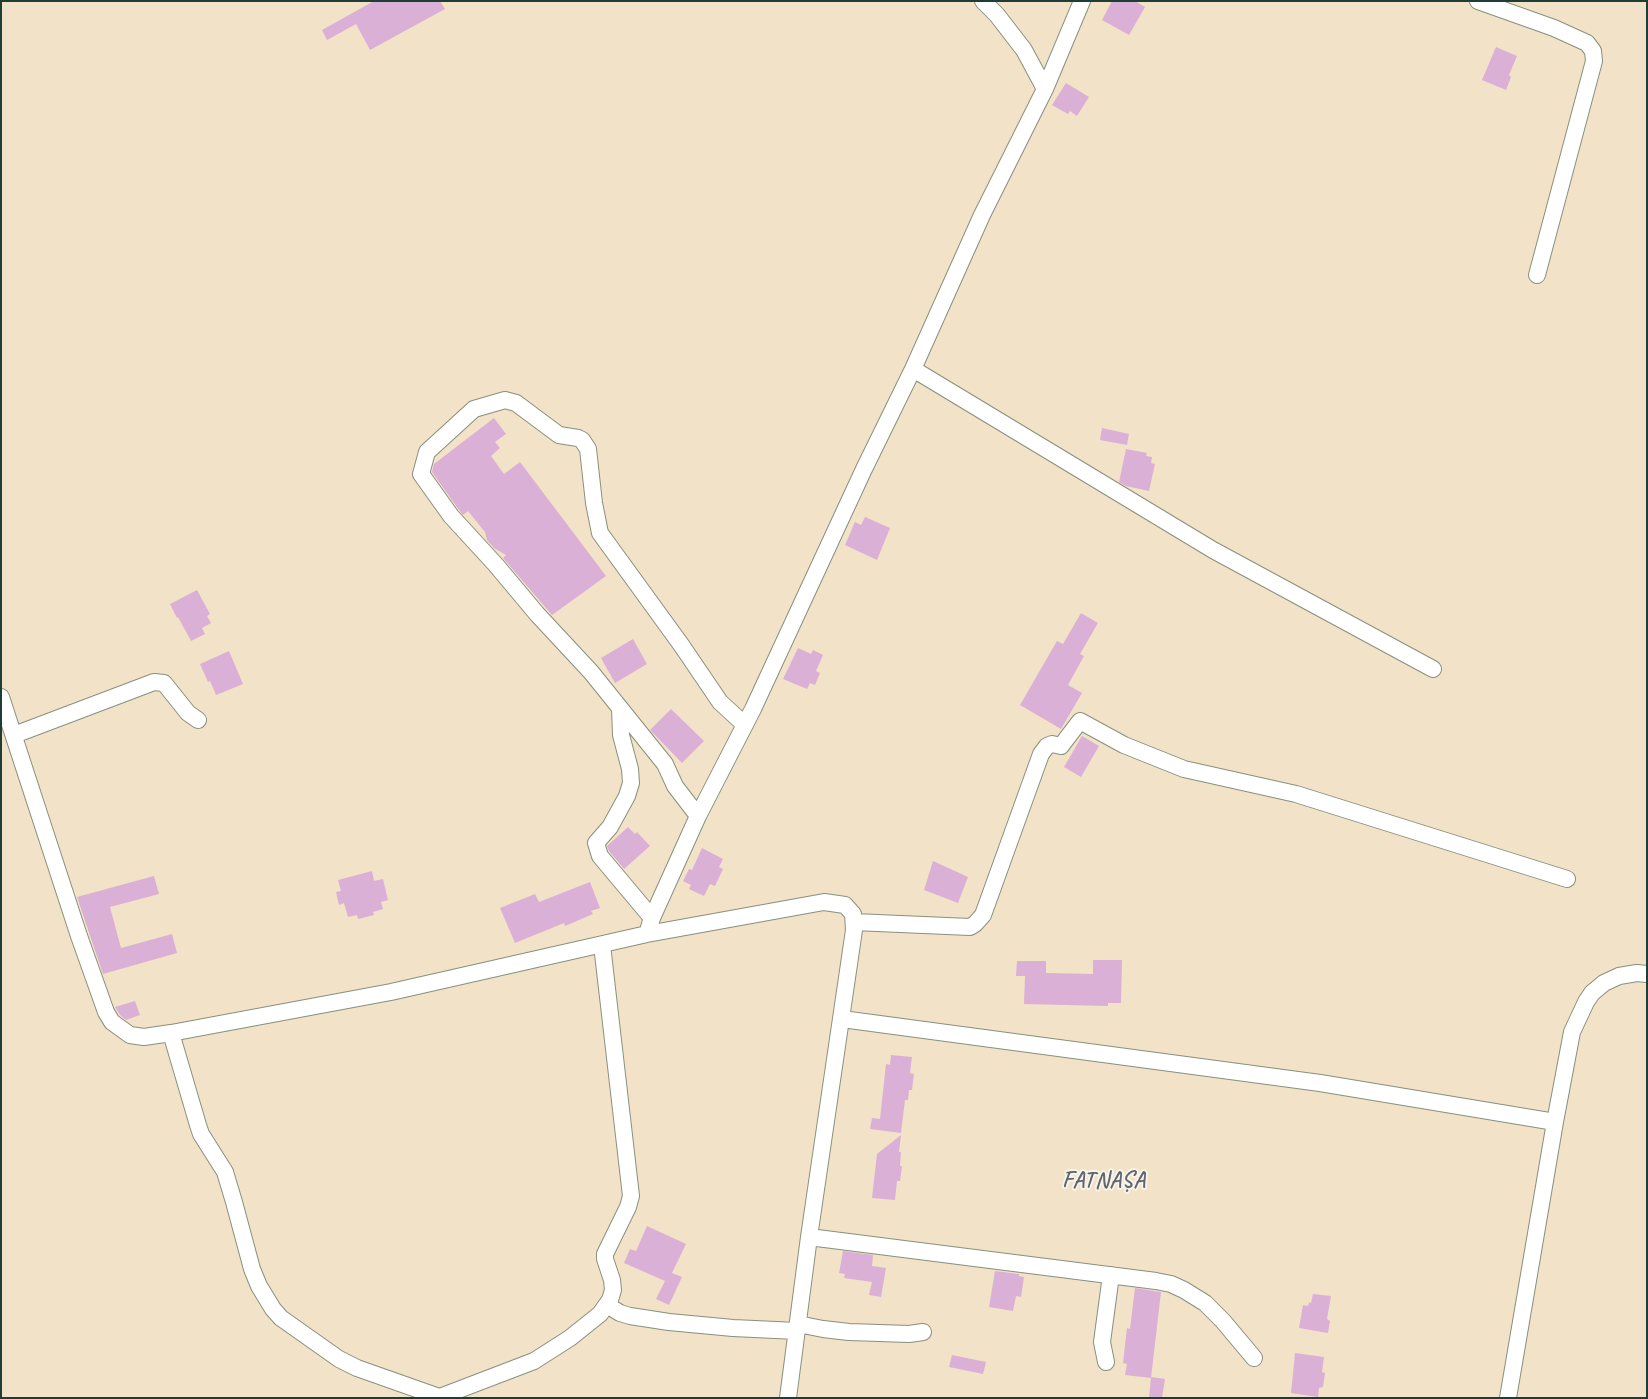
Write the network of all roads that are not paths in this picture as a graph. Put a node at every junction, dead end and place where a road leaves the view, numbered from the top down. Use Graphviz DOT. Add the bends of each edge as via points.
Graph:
graph roads {
  1 [pos="983,1"];
  2 [pos="1082,1"];
  3 [pos="1478,1"];
  4 [pos="1045,89"];
  5 [pos="1537,275"];
  6 [pos="913,369"];
  7 [pos="1433,669"];
  8 [pos="1,697"];
  9 [pos="620,709"];
  10 [pos="198,720"];
  11 [pos="745,725"];
  12 [pos="14,735"];
  13 [pos="698,816"];
  14 [pos="1568,879"];
  15 [pos="652,918"];
  16 [pos="854,922"];
  17 [pos="647,934"];
  18 [pos="602,945"];
  19 [pos="1647,974"];
  20 [pos="842,1019"];
  21 [pos="171,1033"];
  22 [pos="1555,1122"];
  23 [pos="809,1237"];
  24 [pos="1111,1275"];
  25 [pos="607,1305"];
  26 [pos="798,1328"];
  27 [pos="924,1332"];
  28 [pos="1254,1358"];
  29 [pos="1106,1362"];
  30 [pos="441,1397"];
  31 [pos="788,1398"];
  32 [pos="1508,1398"];
  1 -- 4 [label="street" via="1024,50"];
  2 -- 4 [label="street"];
  3 -- 5 [label="street" via="1554,28 1587,43 1593,51 1594,61"];
  4 -- 6 [label="street" via="982,216"];
  6 -- 7 [label="street" via="1213,550"];
  6 -- 11 [label="street"];
  8 -- 12 [label="street"];
  9 -- 11 [label="street" via="591,672 450,516 421,474 427,452 474,409 505,400 516,403 559,435 582,440 588,449 600,533 720,702"];
  9 -- 13 [label="street" via="665,764 683,799"];
  9 -- 15 [label="street" via="631,783 613,822 596,843 600,856"];
  10 -- 12 [label="street" via="188,713 164,683 154,682"];
  11 -- 13 [label="street"];
  12 -- 21 [label="street" via="106,1012 112,1022 130,1035 144,1037"];
  13 -- 15 [label="street"];
  14 -- 16 [label="street" via="1296,794 1184,769 1124,745 1080,721 1062,746 1052,744 1040,754 983,915 975,924 970,927"];
  15 -- 17 [label="street"];
  16 -- 17 [label="street" via="853,914 845,905 824,902"];
  16 -- 20 [label="street"];
  17 -- 18 [label="street"];
  18 -- 21 [label="street" via="391,992"];
  18 -- 25 [label="street" via="631,1196 605,1254 613,1286"];
  19 -- 22 [label="street" via="1619,976 1592,992 1572,1032"];
  20 -- 22 [label="street" via="1320,1083"];
  20 -- 23 [label="street"];
  21 -- 30 [label="street" via="201,1134 225,1172 252,1269 273,1309 339,1359"];
  22 -- 32 [label="street"];
  23 -- 24 [label="street"];
  23 -- 26 [label="street"];
  24 -- 28 [label="street" via="1156,1281 1184,1290 1205,1303"];
  24 -- 29 [label="street" via="1102,1342"];
  25 -- 26 [label="street" via="630,1316 670,1322 733,1328"];
  25 -- 30 [label="street" via="586,1325 534,1361"];
  26 -- 27 [label="street"];
  26 -- 31 [label="street"];
}
